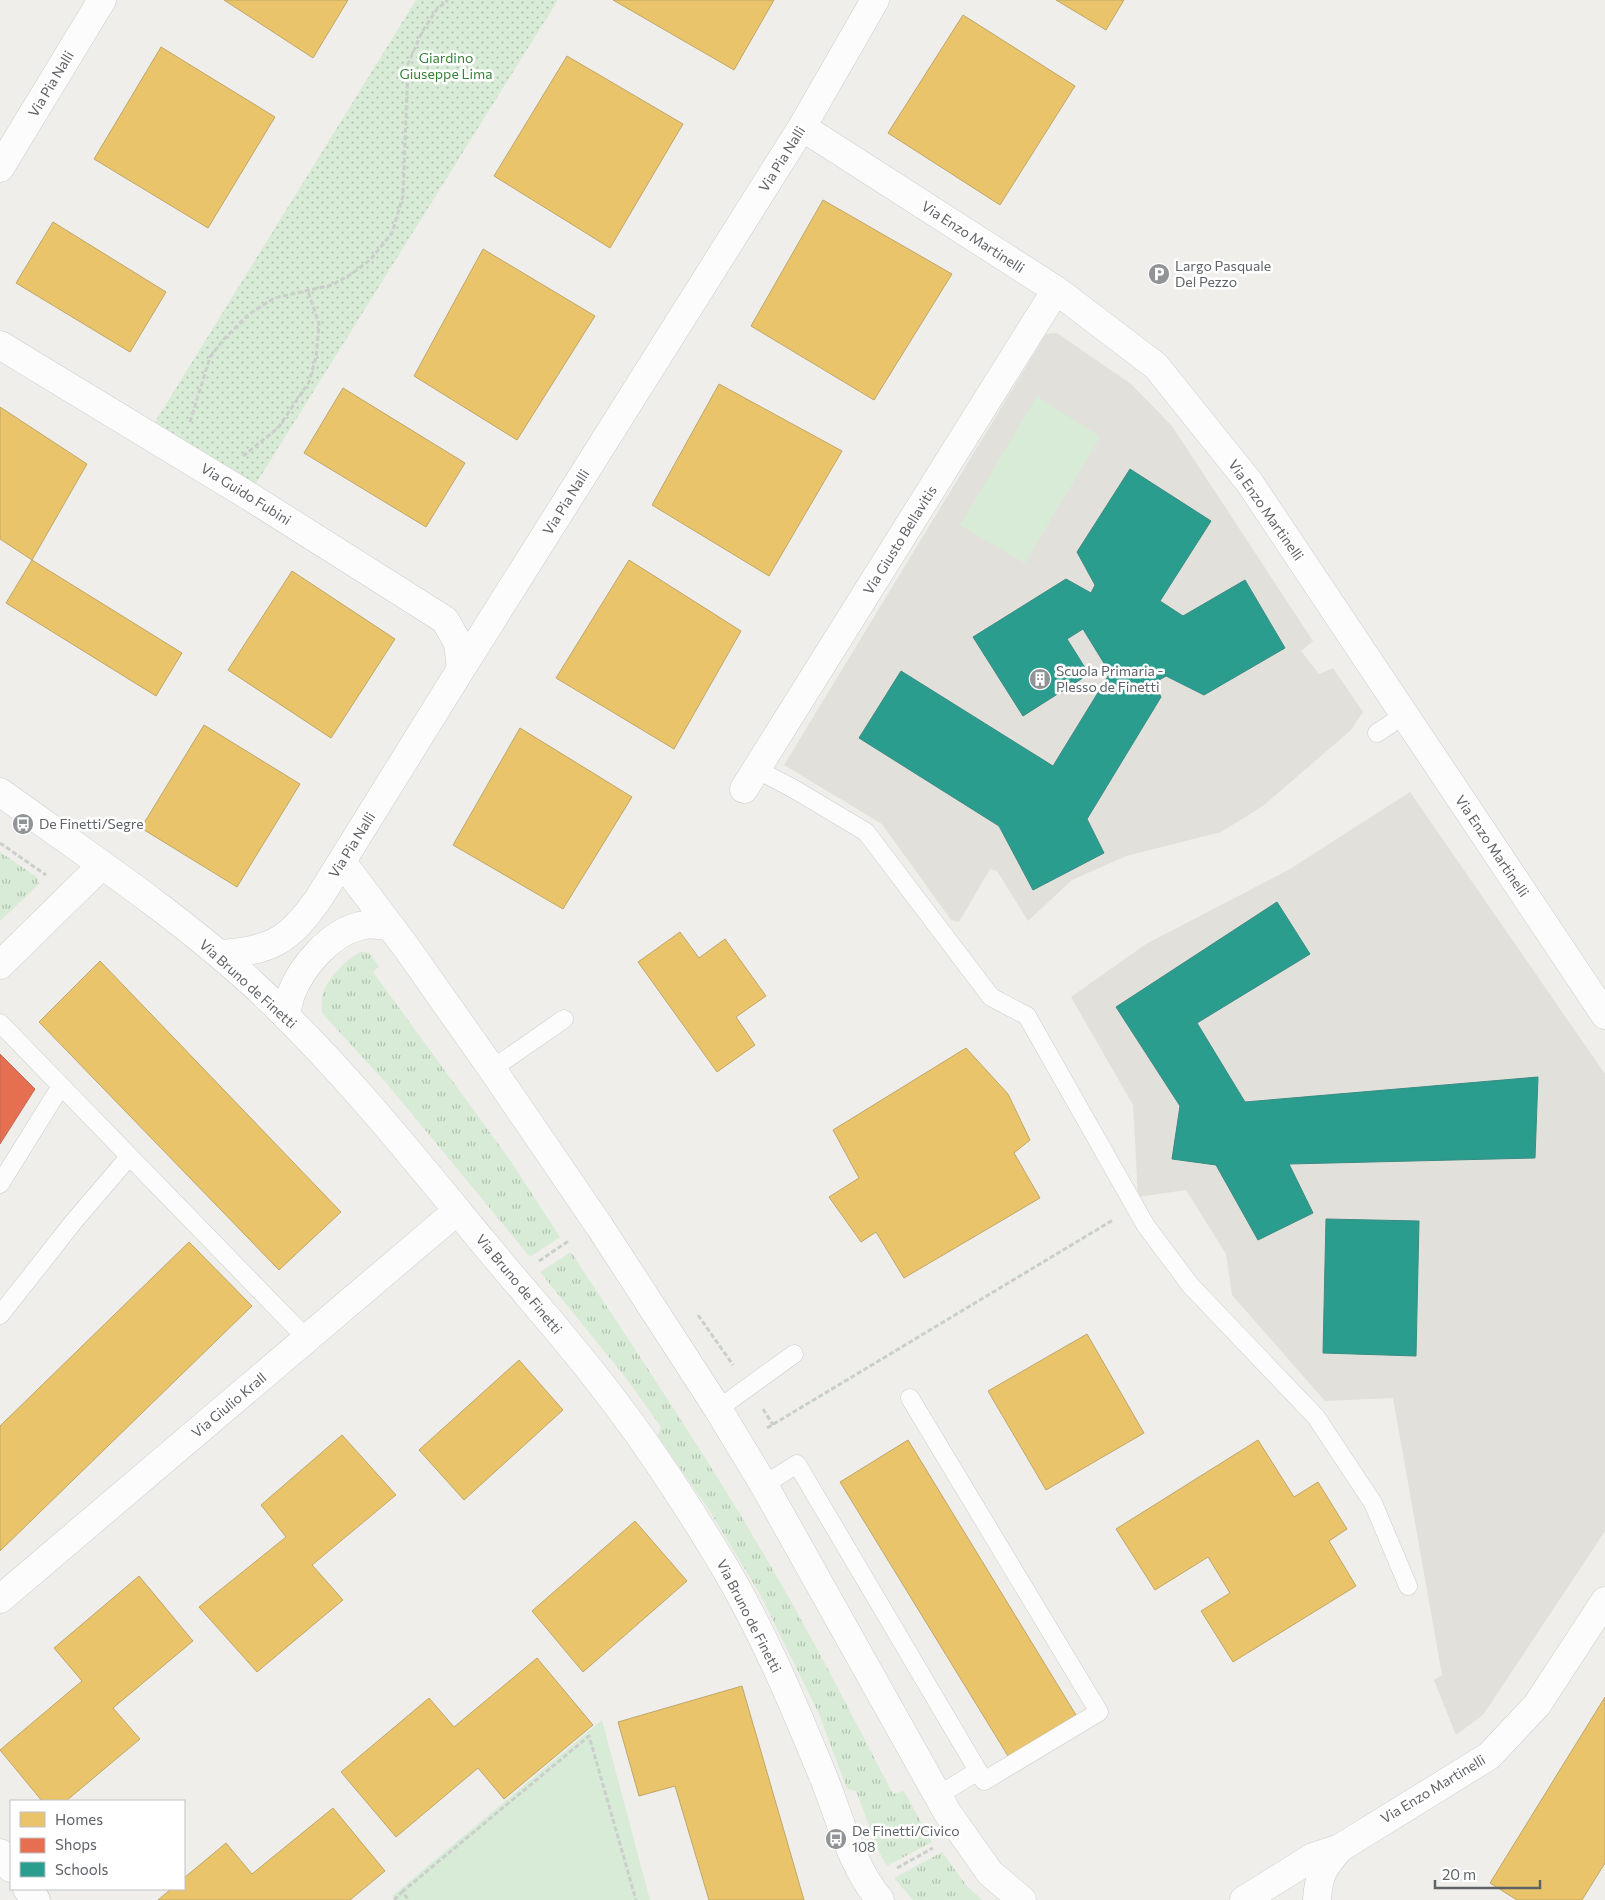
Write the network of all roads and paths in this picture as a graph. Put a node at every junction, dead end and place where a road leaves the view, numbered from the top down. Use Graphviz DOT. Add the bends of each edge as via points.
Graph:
graph roads {
  1 [pos="102,0"];
  2 [pos="448,0"];
  3 [pos="875,0"];
  4 [pos="802,127"];
  5 [pos="0,168"];
  6 [pos="308,290"];
  7 [pos="1056,290"];
  8 [pos="0,345"];
  9 [pos="189,423"];
  10 [pos="240,459"];
  11 [pos="461,669"];
  12 [pos="1404,716"];
  13 [pos="1377,733"];
  14 [pos="750,779"];
  15 [pos="0,792"];
  16 [pos="0,843"];
  17 [pos="342,862"];
  18 [pos="102,865"];
  19 [pos="73,894"];
  20 [pos="391,927"];
  21 [pos="219,954"];
  22 [pos="1,963"];
  23 [pos="1605,1014"];
  24 [pos="286,1016"];
  25 [pos="564,1019"];
  26 [pos="0,1023"];
  27 [pos="492,1069"];
  28 [pos="61,1086"];
  29 [pos="129,1157"];
  30 [pos="0,1184"];
  31 [pos="1135,1207"];
  32 [pos="457,1211"];
  33 [pos="570,1240"];
  34 [pos="538,1262"];
  35 [pos="0,1315"];
  36 [pos="307,1339"];
  37 [pos="794,1354"];
  38 [pos="910,1398"];
  39 [pos="760,1405"];
  40 [pos="718,1409"];
  41 [pos="773,1425"];
  42 [pos="740,1444"];
  43 [pos="764,1485"];
  44 [pos="1408,1586"];
  45 [pos="0,1599"];
  46 [pos="1605,1601"];
  47 [pos="978,1771"];
  48 [pos="937,1796"];
  49 [pos="960,1832"];
  50 [pos="1340,1848"];
  51 [pos="0,1853"];
  52 [pos="10,1867"];
  53 [pos="1295,1868"];
  54 [pos="28,1890"];
  55 [pos="402,1892"];
  56 [pos="874,1892"];
  57 [pos="36,1900"];
  58 [pos="394,1900"];
  59 [pos="409,1900"];
  60 [pos="636,1900"];
  61 [pos="1022,1900"];
  62 [pos="1244,1900"];
  63 [pos="1284,1900"];
  64 [pos="1317,1900"];
  1 -- 5 [label="street, Via Pia Nalli"];
  2 -- 6 [label="path" via="422,32 408,64 403,196 392,233 372,259 353,273 332,285"];
  3 -- 4 [label="street, Via Pia Nalli"];
  4 -- 7 [label="street, Via Enzo Martinelli"];
  4 -- 11 [label="street, Via Pia Nalli"];
  6 -- 9 [label="path" via="274,298 248,315 224,339 210,358"];
  6 -- 10 [label="path" via="319,324 316,357 309,382 278,428"];
  7 -- 12 [label="street, Via Enzo Martinelli" via="1156,366 1249,482"];
  7 -- 14 [label="street, Via Giusto Bellavitis"];
  8 -- 11 [label="street, Via Guido Fubini" via="445,620 458,643"];
  11 -- 17 [label="street, Via Pia Nalli"];
  12 -- 13 [label="lane"];
  12 -- 23 [label="street, Via Enzo Martinelli"];
  14 -- 31 [label="lane" via="794,788 866,832 991,997 1027,1016"];
  15 -- 18 [label="street, Via Bruno de Finetti"];
  16 -- 19 [label="path"];
  17 -- 20 [label="street"];
  17 -- 21 [label="street, Via Pia Nalli" via="308,915 284,938 260,949"];
  18 -- 19 [label="street"];
  18 -- 21 [label="street, Via Bruno de Finetti"];
  19 -- 22 [label="street"];
  20 -- 24 [label="street" via="362,925 326,944 300,976"];
  20 -- 27 [label="street"];
  21 -- 24 [label="street, Via Bruno de Finetti"];
  24 -- 32 [label="street, Via Bruno de Finetti" via="361,1095"];
  25 -- 27 [label="lane"];
  26 -- 28 [label="lane"];
  27 -- 40 [label="street"];
  28 -- 29 [label="lane"];
  28 -- 30 [label="lane"];
  29 -- 35 [label="lane" via="74,1220"];
  29 -- 36 [label="lane"];
  31 -- 41 [label="path"];
  31 -- 44 [label="lane" via="1191,1286 1316,1417 1373,1503"];
  32 -- 36 [label="street, Via Giulio Krall"];
  32 -- 56 [label="street, Via Bruno de Finetti" via="610,1395 710,1543 780,1675 835,1805 849,1847"];
  33 -- 34 [label="path"];
  36 -- 45 [label="street, Via Giulio Krall"];
  37 -- 40 [label="lane"];
  38 -- 47 [label="lane" via="1099,1712 984,1781"];
  39 -- 41 [label="path"];
  40 -- 42 [label="street"];
  41 -- 42 [label="path"];
  42 -- 43 [label="street"];
  43 -- 47 [label="lane" via="797,1464"];
  43 -- 48 [label="street"];
  46 -- 50 [label="street, Via Enzo Martinelli" via="1538,1705 1489,1756"];
  47 -- 48 [label="lane"];
  48 -- 49 [label="street"];
  49 -- 56 [label="path"];
  49 -- 61 [label="street" via="990,1873"];
  50 -- 53 [label="street"];
  50 -- 64 [label="street" via="1324,1867"];
  51 -- 52 [label="street"];
  53 -- 62 [label="street"];
  53 -- 63 [label="street"];
  54 -- 57 [label="street"];
  55 -- 58 [label="path"];
  55 -- 59 [label="path"];
  55 -- 60 [label="path" via="589,1736"];
}
